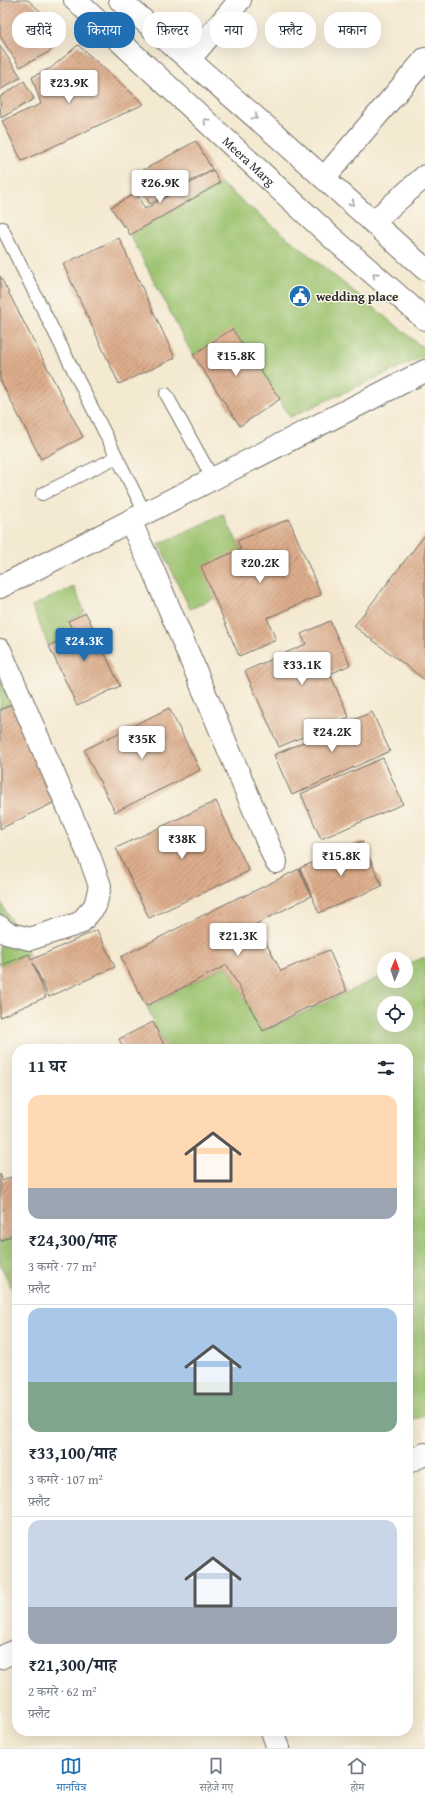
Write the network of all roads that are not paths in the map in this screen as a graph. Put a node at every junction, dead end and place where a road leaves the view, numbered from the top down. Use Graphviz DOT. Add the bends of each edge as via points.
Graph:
graph roads {
  1 [pos="75,0"];
  2 [pos="120,0"];
  3 [pos="240,0"];
  4 [pos="425,59"];
  5 [pos="189,60"];
  6 [pos="425,176"];
  7 [pos="324,178"];
  8 [pos="373,222"];
  9 [pos="2,228"];
  10 [pos="425,269"];
  11 [pos="425,319"];
  12 [pos="425,371"];
  13 [pos="166,394"];
  14 [pos="117,457"];
  15 [pos="213,479"];
  16 [pos="42,494"];
  17 [pos="138,517"];
  18 [pos="0,587"];
  19 [pos="0,650"];
  20 [pos="276,862"];
  21 [pos="0,927"];
  22 [pos="425,1454"];
  23 [pos="413,1460"];
  24 [pos="12,1652"];
  25 [pos="0,1658"];
  26 [pos="274,1736"];
  27 [pos="278,1748"];
  11 -- 1 [label="street, Meera Marg, one-way" via="334,239"];
  2 -- 5 [label="street"];
  3 -- 5 [label="street"];
  4 -- 7 [label="street"];
  5 -- 7 [label="street, one-way"];
  6 -- 8 [label="street"];
  7 -- 8 [label="street, one-way"];
  8 -- 10 [label="street"];
  9 -- 14 [label="lane"];
  12 -- 15 [label="street"];
  13 -- 15 [label="lane"];
  14 -- 16 [label="lane"];
  14 -- 17 [label="lane"];
  15 -- 17 [label="street"];
  17 -- 18 [label="street"];
  17 -- 20 [label="street" via="153,570"];
  19 -- 21 [label="street" via="100,886 95,906 80,923 30,939 6,933"];
  22 -- 23 [label="street"];
  24 -- 25 [label="street"];
  26 -- 27 [label="street"];
}
